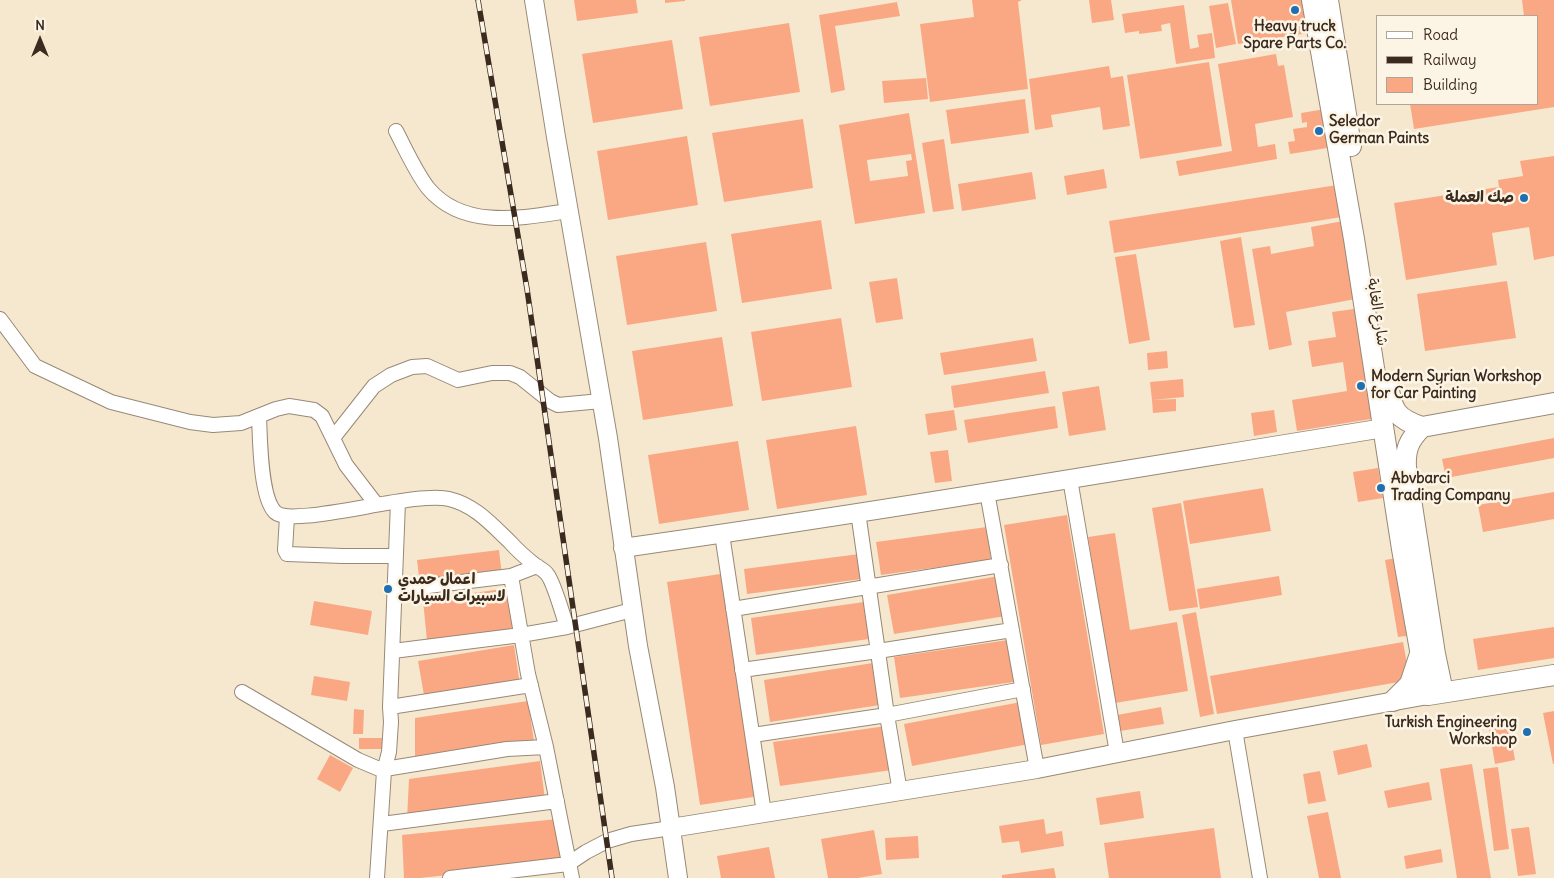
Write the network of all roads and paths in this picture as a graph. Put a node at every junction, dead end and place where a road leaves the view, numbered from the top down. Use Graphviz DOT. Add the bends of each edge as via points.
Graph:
graph roads {
  1 [pos="534,0"];
  2 [pos="1312,0"];
  3 [pos="1328,0"];
  4 [pos="396,131"];
  5 [pos="568,211"];
  6 [pos="0,319"];
  7 [pos="601,401"];
  8 [pos="1554,403"];
  9 [pos="259,416"];
  10 [pos="1384,428"];
  11 [pos="1422,428"];
  12 [pos="333,438"];
  13 [pos="1070,479"];
  14 [pos="987,492"];
  15 [pos="398,502"];
  16 [pos="376,504"];
  17 [pos="858,512"];
  18 [pos="287,517"];
  19 [pos="722,534"];
  20 [pos="1410,547"];
  21 [pos="623,548"];
  22 [pos="396,556"];
  23 [pos="1000,565"];
  24 [pos="537,566"];
  25 [pos="511,576"];
  26 [pos="870,587"];
  27 [pos="395,590"];
  28 [pos="733,609"];
  29 [pos="632,610"];
  30 [pos="567,628"];
  31 [pos="1012,630"];
  32 [pos="521,635"];
  33 [pos="393,651"];
  34 [pos="878,651"];
  35 [pos="1420,652"];
  36 [pos="742,670"];
  37 [pos="1554,675"];
  38 [pos="531,685"];
  39 [pos="1024,689"];
  40 [pos="242,692"];
  41 [pos="1436,694"];
  42 [pos="1393,701"];
  43 [pos="390,707"];
  44 [pos="887,715"];
  45 [pos="1235,730"];
  46 [pos="753,735"];
  47 [pos="546,747"];
  48 [pos="1117,753"];
  49 [pos="1037,769"];
  50 [pos="385,770"];
  51 [pos="900,792"];
  52 [pos="557,801"];
  53 [pos="764,813"];
  54 [pos="382,824"];
  55 [pos="671,828"];
  56 [pos="570,871"];
  57 [pos="377,878"];
  58 [pos="450,878"];
  59 [pos="678,878"];
  60 [pos="1260,878"];
  1 -- 5 [label="street"];
  2 -- 10 [label="main road, شارع الغابة"];
  3 -- 11 [label="main road, شارع الغابة" via="1392,405 1397,414"];
  4 -- 5 [label="street" via="427,186 454,208 467,214 497,218"];
  5 -- 7 [label="street"];
  6 -- 9 [label="street" via="35,366 111,402 213,425 241,424"];
  7 -- 12 [label="street" via="558,405 510,373 458,380 427,366 412,367 374,386"];
  7 -- 21 [label="street"];
  8 -- 11 [label="main road"];
  9 -- 12 [label="street" via="289,406 314,410 322,416"];
  9 -- 18 [label="street" via="265,490 273,510"];
  10 -- 13 [label="street"];
  10 -- 20 [label="main road, شارع الغابة"];
  11 -- 20 [label="main road, شارع الغابة" via="1409,442 1406,456"];
  12 -- 16 [label="street" via="346,465"];
  13 -- 14 [label="street"];
  13 -- 48 [label="street"];
  14 -- 17 [label="street"];
  14 -- 23 [label="street"];
  15 -- 16 [label="street"];
  15 -- 22 [label="street"];
  15 -- 24 [label="street" via="436,497 462,503 488,521"];
  16 -- 18 [label="street"];
  17 -- 19 [label="street"];
  17 -- 26 [label="street"];
  18 -- 22 [label="street" via="287,554"];
  19 -- 21 [label="street"];
  19 -- 28 [label="street"];
  20 -- 35 [label="main road, شارع الغابة"];
  20 -- 41 [label="main road, شارع الغابة"];
  21 -- 29 [label="street"];
  22 -- 27 [label="street"];
  23 -- 26 [label="street"];
  23 -- 31 [label="street"];
  24 -- 25 [label="street"];
  24 -- 30 [label="street" via="548,575"];
  25 -- 27 [label="street"];
  25 -- 32 [label="street"];
  26 -- 28 [label="street"];
  26 -- 34 [label="street"];
  27 -- 33 [label="street"];
  28 -- 36 [label="street"];
  29 -- 30 [label="street"];
  29 -- 55 [label="street"];
  30 -- 32 [label="street"];
  31 -- 34 [label="street"];
  31 -- 39 [label="street"];
  32 -- 33 [label="street"];
  32 -- 38 [label="street"];
  33 -- 43 [label="street"];
  34 -- 36 [label="street"];
  34 -- 44 [label="street"];
  35 -- 41 [label="main road, شارع الغابة"];
  35 -- 42 [label="main road" via="1410,684"];
  36 -- 46 [label="street"];
  37 -- 41 [label="main road"];
  38 -- 43 [label="street"];
  38 -- 47 [label="street"];
  39 -- 44 [label="street"];
  39 -- 49 [label="street"];
  40 -- 50 [label="street" via="358,760"];
  41 -- 42 [label="street"];
  42 -- 45 [label="street"];
  43 -- 50 [label="street" via="389,752"];
  44 -- 46 [label="street"];
  44 -- 51 [label="street"];
  45 -- 48 [label="street"];
  45 -- 60 [label="street"];
  46 -- 53 [label="street"];
  47 -- 50 [label="street" via="498,750"];
  47 -- 52 [label="street"];
  48 -- 49 [label="street"];
  49 -- 51 [label="street"];
  50 -- 54 [label="street"];
  51 -- 53 [label="street"];
  52 -- 54 [label="street"];
  52 -- 56 [label="street"];
  53 -- 55 [label="street"];
  54 -- 57 [label="street"];
  55 -- 56 [label="street" via="607,841 586,852"];
  55 -- 59 [label="street"];
  56 -- 58 [label="street"];
}
